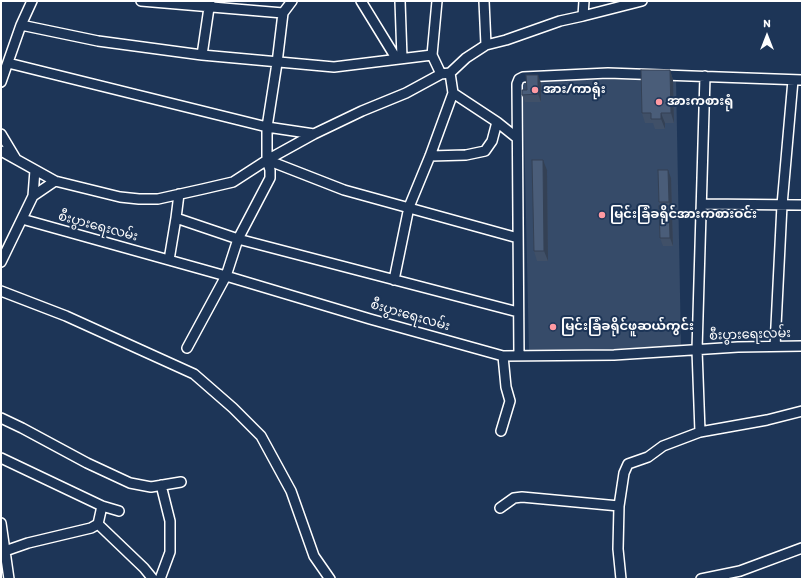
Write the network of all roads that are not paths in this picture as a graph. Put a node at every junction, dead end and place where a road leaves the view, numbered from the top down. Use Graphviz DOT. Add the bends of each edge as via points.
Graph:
graph roads {
  1 [pos="32,1"];
  2 [pos="141,1"];
  3 [pos="292,1"];
  4 [pos="361,1"];
  5 [pos="400,1"];
  6 [pos="437,1"];
  7 [pos="484,1"];
  8 [pos="584,1"];
  9 [pos="642,1"];
  10 [pos="210,3"];
  11 [pos="284,13"];
  12 [pos="583,16"];
  13 [pos="21,25"];
  14 [pos="486,45"];
  15 [pos="202,55"];
  16 [pos="432,55"];
  17 [pos="399,58"];
  18 [pos="277,62"];
  19 [pos="8,63"];
  20 [pos="445,73"];
  21 [pos="705,76"];
  22 [pos="797,80"];
  23 [pos="1,82"];
  24 [pos="452,93"];
  25 [pos="497,122"];
  26 [pos="267,127"];
  27 [pos="1,134"];
  28 [pos="314,134"];
  29 [pos="518,138"];
  30 [pos="1,151"];
  31 [pos="430,156"];
  32 [pos="16,160"];
  33 [pos="267,160"];
  34 [pos="35,170"];
  35 [pos="56,181"];
  36 [pos="179,194"];
  37 [pos="33,196"];
  38 [pos="702,204"];
  39 [pos="782,205"];
  40 [pos="802,205"];
  41 [pos="409,207"];
  42 [pos="176,218"];
  43 [pos="22,219"];
  44 [pos="518,238"];
  45 [pos="238,239"];
  46 [pos="169,260"];
  47 [pos="1,262"];
  48 [pos="226,276"];
  49 [pos="394,280"];
  50 [pos="1,292"];
  51 [pos="518,312"];
  52 [pos="775,346"];
  53 [pos="802,346"];
  54 [pos="187,348"];
  55 [pos="696,350"];
  56 [pos="503,356"];
  57 [pos="519,356"];
  58 [pos="802,411"];
  59 [pos="1,418"];
  60 [pos="501,431"];
  61 [pos="700,432"];
  62 [pos="1,458"];
  63 [pos="181,482"];
  64 [pos="161,486"];
  65 [pos="102,506"];
  66 [pos="619,506"];
  67 [pos="500,508"];
  68 [pos="119,512"];
  69 [pos="1,523"];
  70 [pos="98,524"];
  71 [pos="802,548"];
  72 [pos="5,551"];
  73 [pos="740,575"];
  74 [pos="9,579"];
  75 [pos="154,579"];
  76 [pos="160,579"];
  77 [pos="330,579"];
  78 [pos="621,579"];
  79 [pos="700,579"];
  1 -- 13 [label="street"];
  2 -- 10 [label="street"];
  3 -- 11 [label="street"];
  4 -- 17 [label="street"];
  5 -- 17 [label="street"];
  6 -- 16 [label="street"];
  7 -- 14 [label="street"];
  8 -- 12 [label="street"];
  9 -- 12 [label="street"];
  10 -- 11 [label="street"];
  10 -- 15 [label="street"];
  11 -- 18 [label="street"];
  12 -- 14 [label="street"];
  13 -- 15 [label="street" via="98,41"];
  13 -- 19 [label="street"];
  14 -- 20 [label="street"];
  15 -- 18 [label="street"];
  16 -- 17 [label="street"];
  16 -- 20 [label="street"];
  17 -- 18 [label="street" via="334,67"];
  18 -- 26 [label="street"];
  19 -- 23 [label="street"];
  19 -- 26 [label="street"];
  20 -- 24 [label="street"];
  20 -- 28 [label="street"];
  21 -- 22 [label="street"];
  21 -- 29 [label="street" via="608,73 523,77 517,84"];
  21 -- 38 [label="street"];
  22 -- 39 [label="street"];
  24 -- 25 [label="street"];
  24 -- 31 [label="street"];
  25 -- 29 [label="street"];
  25 -- 31 [label="street" via="492,141 485,151 466,155"];
  26 -- 28 [label="street"];
  26 -- 33 [label="street"];
  27 -- 32 [label="street"];
  28 -- 33 [label="street"];
  29 -- 44 [label="street"];
  30 -- 32 [label="street"];
  31 -- 41 [label="street"];
  32 -- 34 [label="street"];
  33 -- 36 [label="street" via="233,182"];
  33 -- 41 [label="street" via="344,190"];
  33 -- 45 [label="street" via="270,178"];
  34 -- 35 [label="street"];
  34 -- 37 [label="street"];
  35 -- 36 [label="street" via="138,200"];
  35 -- 37 [label="street"];
  36 -- 42 [label="street"];
  37 -- 43 [label="street"];
  38 -- 39 [label="street"];
  38 -- 55 [label="street"];
  39 -- 40 [label="street"];
  39 -- 52 [label="street"];
  41 -- 44 [label="street"];
  41 -- 49 [label="street"];
  42 -- 45 [label="street"];
  42 -- 46 [label="street"];
  43 -- 46 [label="street, စီးပွားရေးလမ်း"];
  43 -- 47 [label="street"];
  44 -- 51 [label="street"];
  45 -- 48 [label="street"];
  45 -- 49 [label="street"];
  46 -- 48 [label="street, စီးပွားရေးလမ်း"];
  48 -- 54 [label="street"];
  48 -- 56 [label="street, စီးပွားရေးလမ်း"];
  49 -- 51 [label="street"];
  50 -- 77 [label="street" via="66,316 194,374 233,408 261,436 291,491 314,556"];
  51 -- 57 [label="street"];
  52 -- 53 [label="street, စီးပွားရေးလမ်း"];
  52 -- 55 [label="street, စီးပွားရေးလမ်း"];
  55 -- 57 [label="street, စီးပွားရေးလမ်း" via="614,355"];
  55 -- 61 [label="street"];
  56 -- 57 [label="street, စီးပွားရေးလမ်း"];
  56 -- 60 [label="street" via="510,402"];
  58 -- 61 [label="street"];
  59 -- 64 [label="street" via="130,483"];
  61 -- 66 [label="street" via="663,446 648,457 628,464 624,473"];
  62 -- 65 [label="street"];
  63 -- 64 [label="street"];
  64 -- 76 [label="street" via="170,522 170,552"];
  65 -- 68 [label="street"];
  65 -- 70 [label="street"];
  66 -- 67 [label="street" via="522,497 514,498"];
  66 -- 78 [label="street" via="618,549"];
  69 -- 72 [label="street"];
  70 -- 72 [label="street" via="91,528 28,542"];
  70 -- 75 [label="street"];
  71 -- 73 [label="street"];
  72 -- 74 [label="street"];
  73 -- 79 [label="street"];
}
